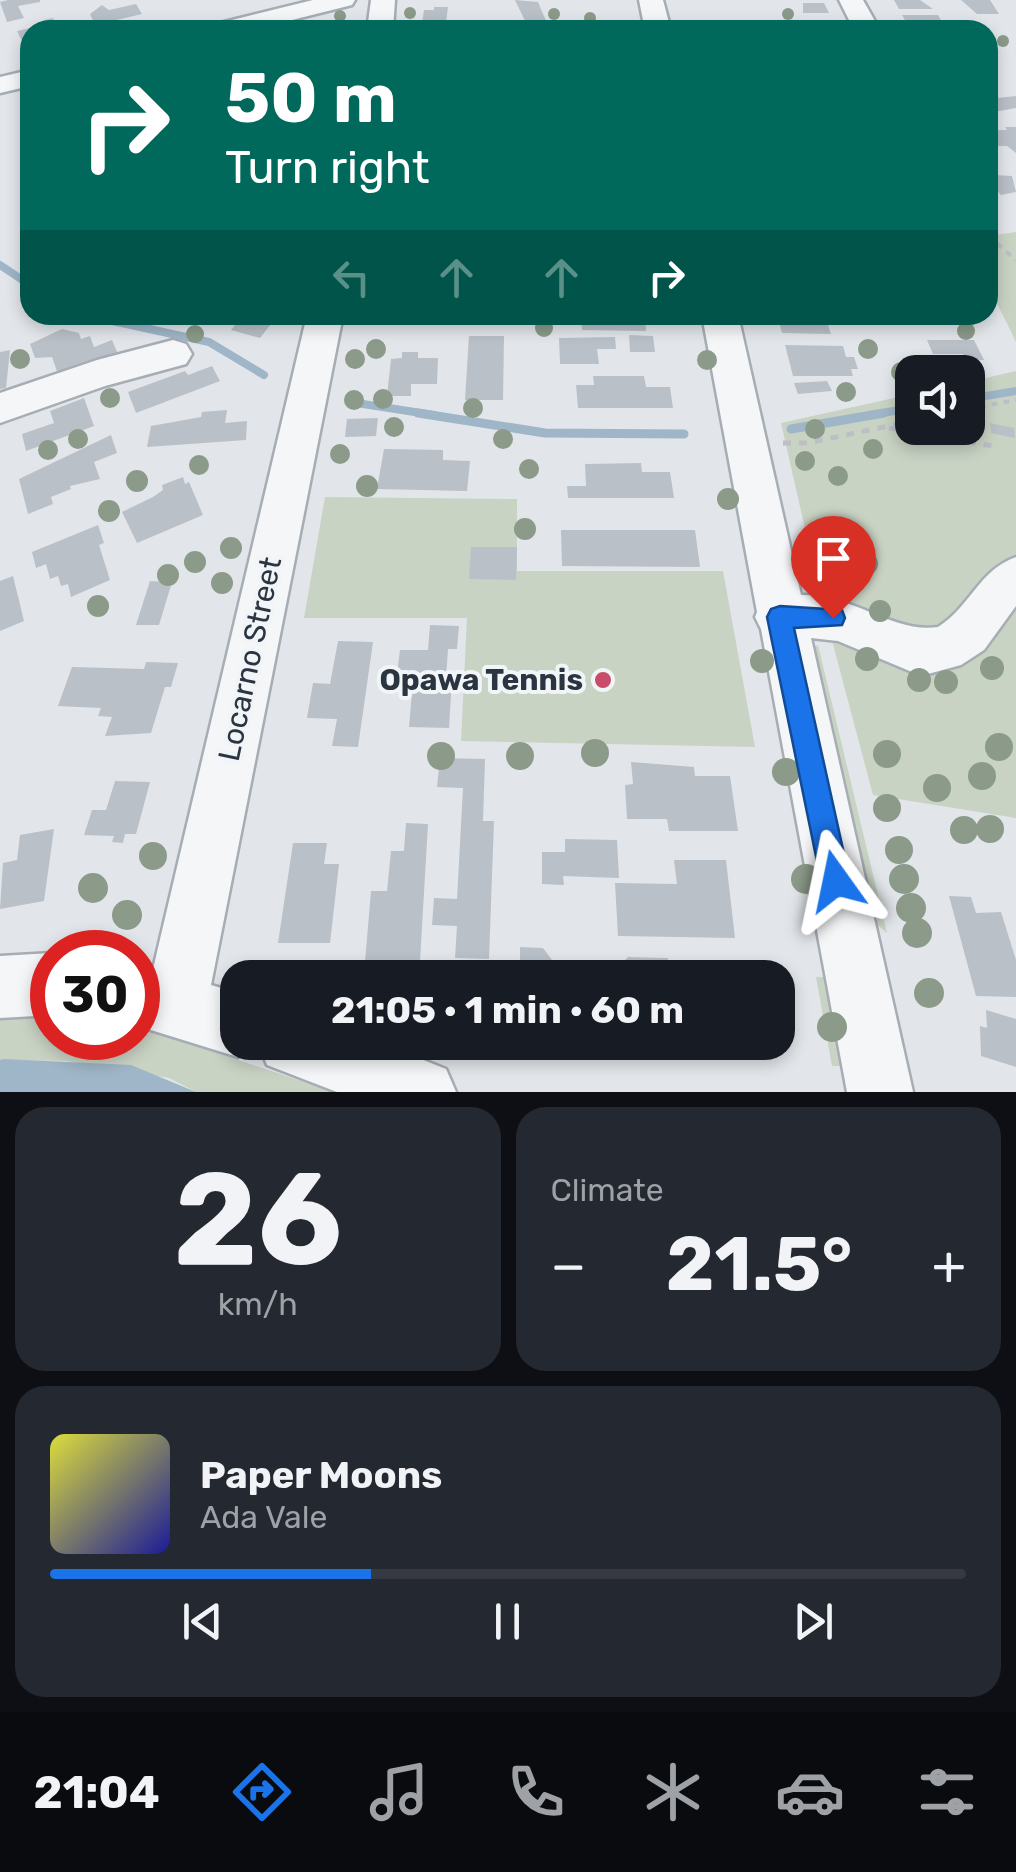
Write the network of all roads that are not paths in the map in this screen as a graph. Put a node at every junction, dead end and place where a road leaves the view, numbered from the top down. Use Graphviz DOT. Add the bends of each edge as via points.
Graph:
graph roads {
  1 [pos="343,0"];
  2 [pos="262,20"];
  3 [pos="322,325"];
  4 [pos="722,325"];
  5 [pos="173,354"];
  6 [pos="0,408"];
  7 [pos="1016,577"];
  8 [pos="780,617"];
  9 [pos="30,985"];
  10 [pos="0,987"];
  11 [pos="160,988"];
  12 [pos="160,1001"];
  13 [pos="220,1019"];
  14 [pos="338,1060"];
  15 [pos="423,1092"];
  16 [pos="880,1092"];
  1 -- 2 [label="street"];
  3 -- 11 [label="street, Locarno Street"];
  4 -- 8 [label="street"];
  5 -- 6 [label="street"];
  7 -- 8 [label="street" via="968,634 929,652 833,618"];
  8 -- 16 [label="street"];
  9 -- 10 [label="street"];
  12 -- 13 [label="street"];
  14 -- 15 [label="street"];
}
